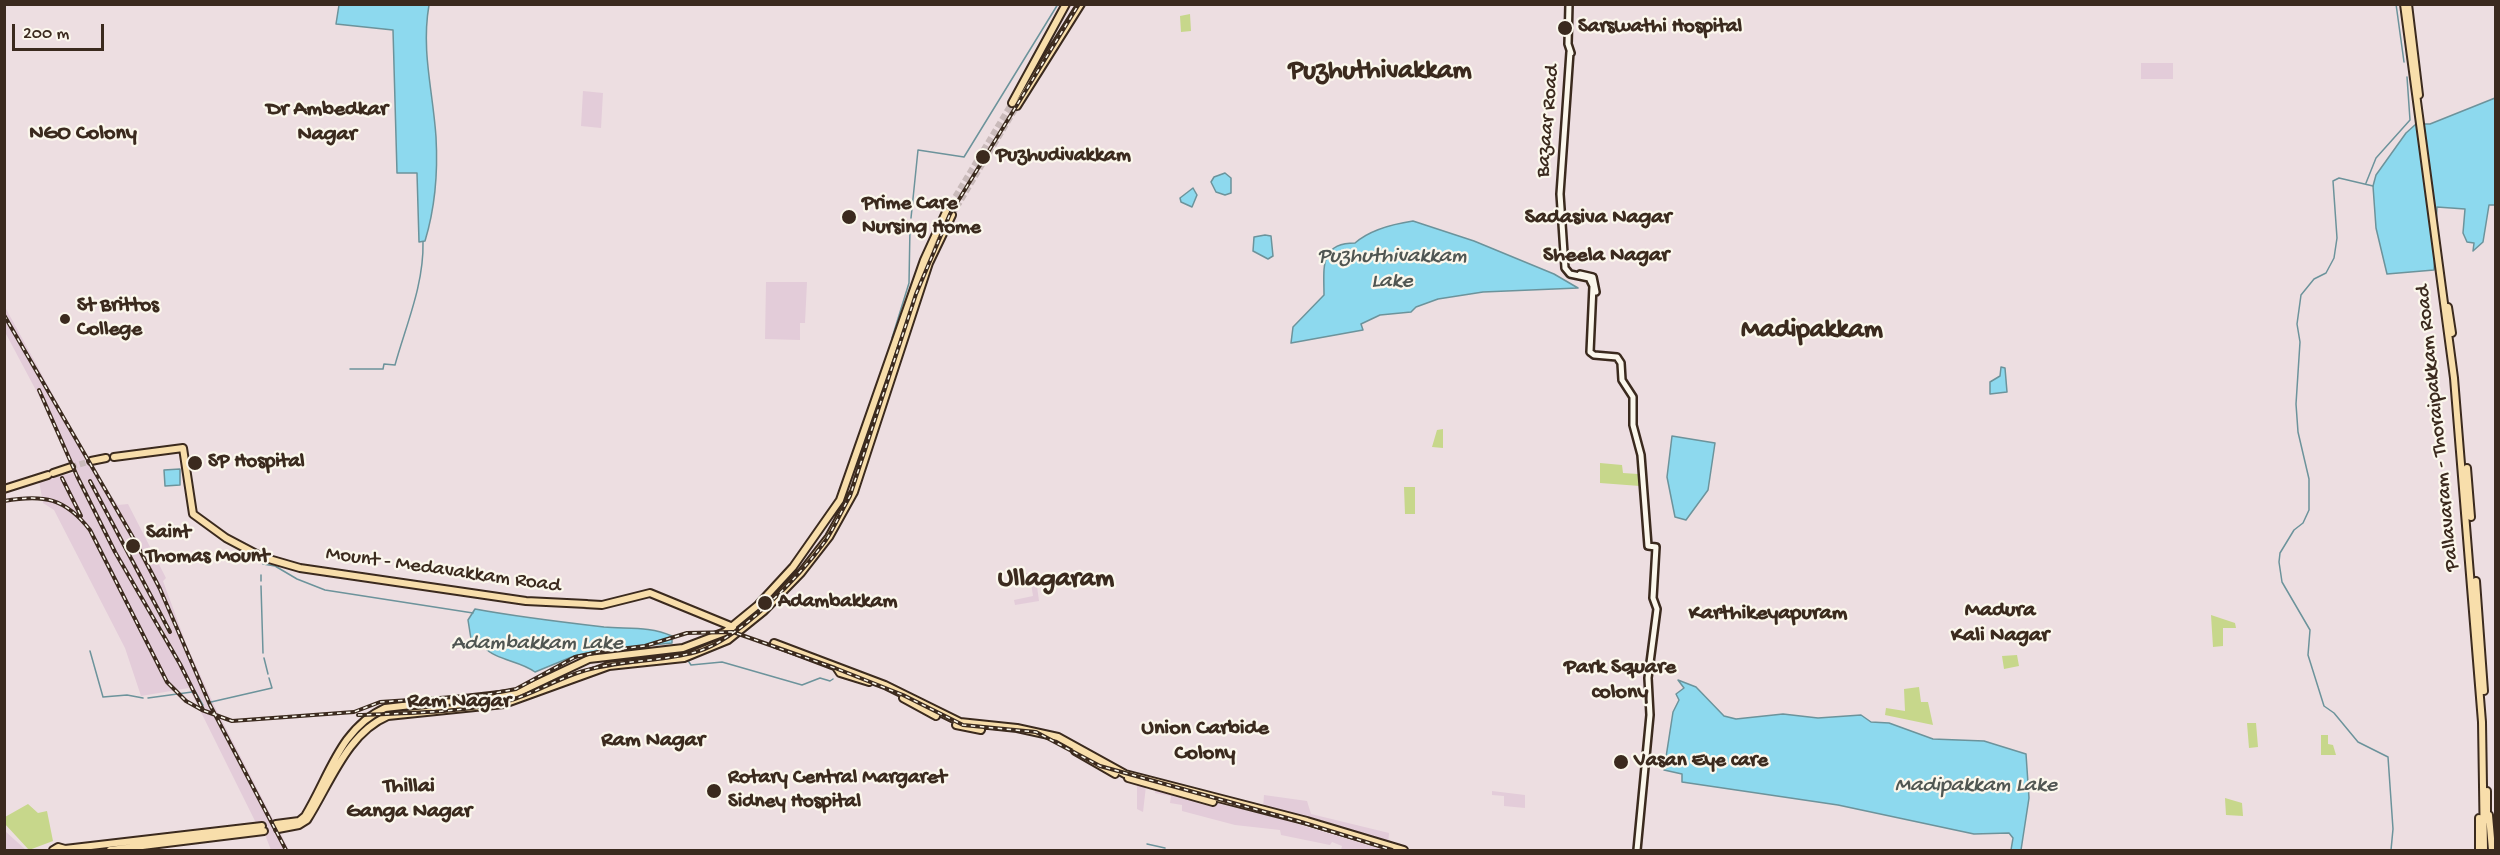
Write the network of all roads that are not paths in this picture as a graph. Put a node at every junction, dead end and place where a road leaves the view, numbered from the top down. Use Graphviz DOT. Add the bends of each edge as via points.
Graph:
graph roads {
  1 [pos="1066,4"];
  2 [pos="1082,4"];
  3 [pos="2406,4"];
  4 [pos="1569,6"];
  5 [pos="1023,90"];
  6 [pos="1014,104"];
  7 [pos="949,213"];
  8 [pos="926,261"];
  9 [pos="114,457"];
  10 [pos="106,458"];
  11 [pos="90,461"];
  12 [pos="71,467"];
  13 [pos="4,489"];
  14 [pos="840,500"];
  15 [pos="849,501"];
  16 [pos="733,627"];
  17 [pos="774,643"];
  18 [pos="836,668"];
  19 [pos="555,674"];
  20 [pos="559,682"];
  21 [pos="519,697"];
  22 [pos="2485,797"];
  23 [pos="277,826"];
  24 [pos="263,829"];
  25 [pos="164,841"];
  26 [pos="53,850"];
  27 [pos="65,850"];
  28 [pos="110,850"];
  29 [pos="1390,850"];
  30 [pos="1404,850"];
  31 [pos="1637,850"];
  32 [pos="2479,850"];
  33 [pos="2488,850"];
  1 -- 5 [label="main road"];
  2 -- 5 [label="main road"];
  3 -- 22 [label="main road, Pallavaram - Thoraipakkam Road" via="2457,377 2486,720"];
  4 -- 31 [label="main road, Bazaar Road" via="1572,73 1562,201 1569,270 1591,275 1596,283 1591,355 1617,357 1622,380 1632,394 1649,548 1656,548 1653,598 1657,609 1648,678 1650,715"];
  5 -- 6 [label="main road"];
  7 -- 8 [label="main road"];
  8 -- 14 [label="main road"];
  8 -- 15 [label="main road" via="881,415"];
  9 -- 16 [label="main road, Mount - Medavakkam Road" via="184,451 193,514 226,538 262,556 295,566 518,600 602,605 654,593"];
  10 -- 11 [label="main road"];
  12 -- 13 [label="main road"];
  14 -- 15 [label="main road"];
  14 -- 16 [label="main road" via="793,567"];
  15 -- 20 [label="main road" via="829,537 801,573 734,636 694,655 609,666"];
  16 -- 19 [label="main road" via="692,645 602,656"];
  17 -- 18 [label="main road"];
  18 -- 29 [label="main road" via="959,726 1039,735 1137,782"];
  18 -- 30 [label="main road" via="885,685 963,723 1052,735 1125,774"];
  19 -- 20 [label="main road"];
  19 -- 21 [label="main road"];
  20 -- 21 [label="main road"];
  21 -- 23 [label="main road" via="482,708 388,716 364,729 333,771 307,820 298,825"];
  22 -- 32 [label="main road" via="2480,812"];
  22 -- 33 [label="main road, Pallavaram - Thoraipakkam Road"];
  24 -- 25 [label="main road"];
  25 -- 27 [label="main road"];
  25 -- 28 [label="main road"];
  26 -- 27 [label="main road"];
}
